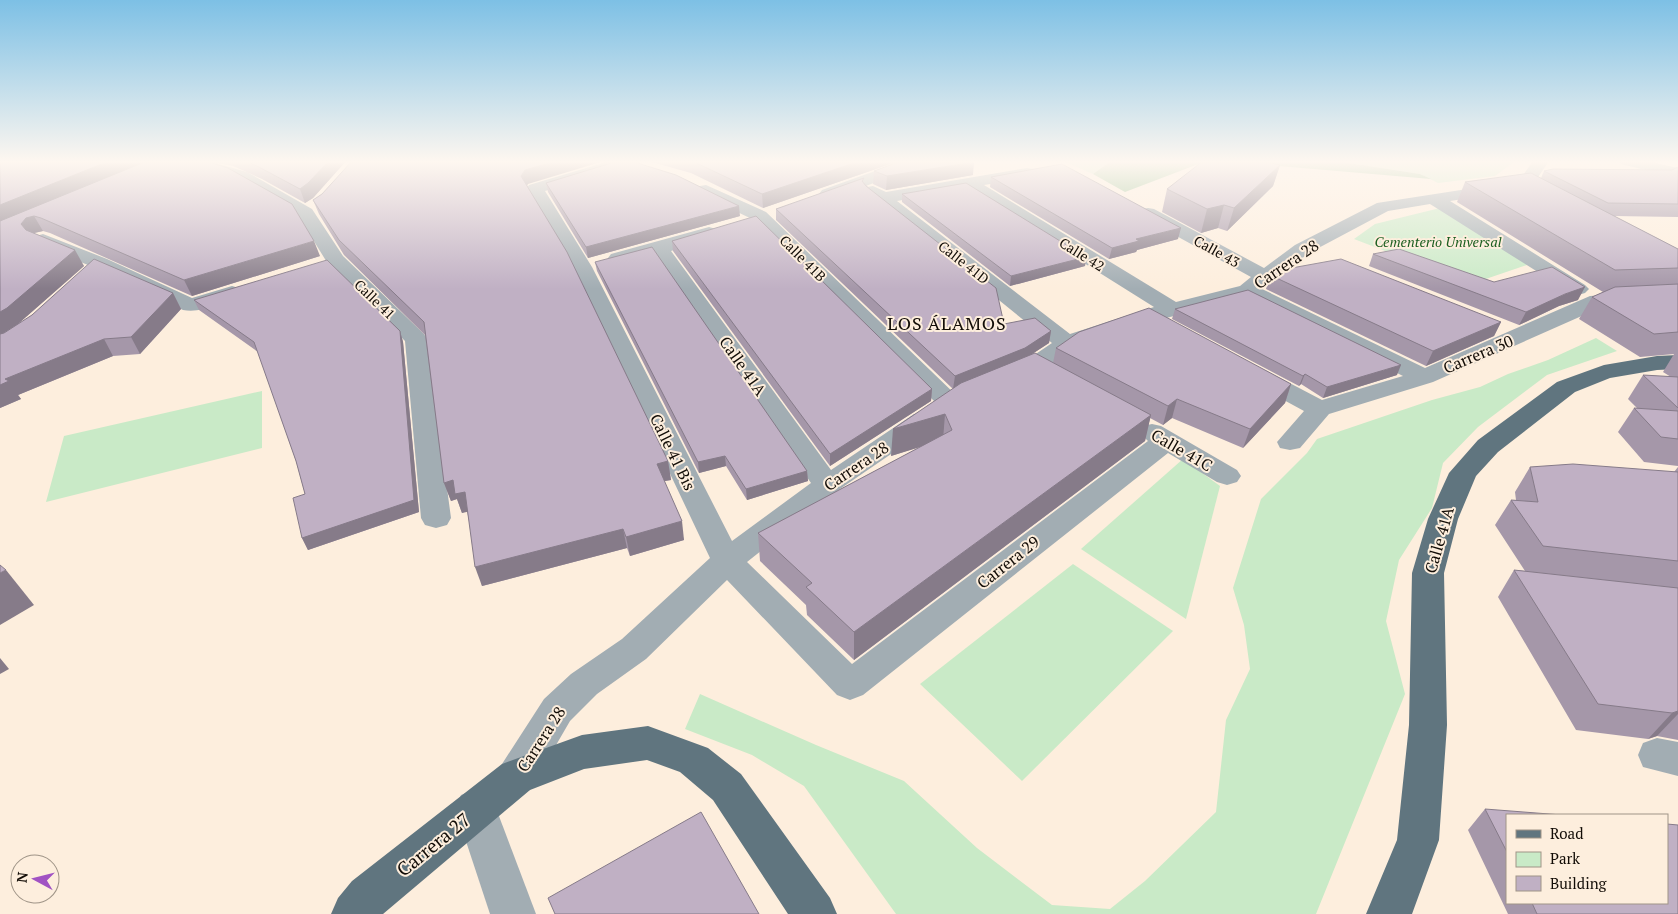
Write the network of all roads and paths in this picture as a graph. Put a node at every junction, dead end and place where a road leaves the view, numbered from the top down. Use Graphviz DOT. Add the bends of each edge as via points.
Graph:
graph roads {
  1 [pos="303,204"];
  2 [pos="544,204"];
  3 [pos="745,204"];
  4 [pos="890,204"];
  5 [pos="999,204"];
  6 [pos="1405,204"];
  7 [pos="1442,204"];
  8 [pos="1133,205"];
  9 [pos="769,213"];
  10 [pos="42,239"];
  11 [pos="659,248"];
  12 [pos="1302,249"];
  13 [pos="1329,260"];
  14 [pos="582,267"];
  15 [pos="1256,284"];
  16 [pos="254,286"];
  17 [pos="1678,297"];
  18 [pos="1598,301"];
  19 [pos="1172,319"];
  20 [pos="1493,326"];
  21 [pos="1520,336"];
  22 [pos="1067,342"];
  23 [pos="1678,362"];
  24 [pos="1234,363"];
  25 [pos="1032,367"];
  26 [pos="1424,377"];
  27 [pos="1057,380"];
  28 [pos="968,394"];
  29 [pos="1320,409"];
  30 [pos="1133,422"];
  31 [pos="1167,440"];
  32 [pos="1290,442"];
  33 [pos="1227,476"];
  34 [pos="827,485"];
  35 [pos="436,518"];
  36 [pos="726,561"];
  37 [pos="850,685"];
  38 [pos="516,777"];
  39 [pos="476,808"];
  40 [pos="354,914"];
  41 [pos="512,914"];
  42 [pos="814,914"];
  43 [pos="1389,914"];
  1 -- 35 [label="street, Calle 41" via="313,208 326,263 416,339"];
  2 -- 14 [label="street, Calle 41 Bis"];
  3 -- 9 [label="street, Calle 41B"];
  4 -- 22 [label="street, Calle 41D"];
  5 -- 19 [label="street, Calle 42"];
  6 -- 12 [label="street, Carrera 28" via="1383,208"];
  7 -- 18 [label="street"];
  8 -- 15 [label="street, Calle 43"];
  9 -- 11 [label="street"];
  9 -- 28 [label="street, Calle 41B"];
  10 -- 16 [label="street" via="93,270 191,305"];
  11 -- 14 [label="street"];
  11 -- 34 [label="street, Calle 41A"];
  12 -- 13 [label="street"];
  12 -- 15 [label="street, Carrera 28"];
  14 -- 36 [label="street, Calle 41 Bis"];
  15 -- 19 [label="street, Carrera 28"];
  15 -- 26 [label="street, Calle 43"];
  17 -- 18 [label="street, Carrera 30"];
  18 -- 21 [label="street, Carrera 30"];
  19 -- 22 [label="street, Carrera 28" via="1146,316"];
  20 -- 21 [label="street"];
  21 -- 26 [label="street, Carrera 30"];
  22 -- 25 [label="street, Carrera 28"];
  23 -- 43 [label="main road, Calle 41A" via="1604,372 1566,387 1488,446 1463,472 1443,518 1428,573 1428,725 1418,840"];
  24 -- 29 [label="street"];
  25 -- 27 [label="street"];
  25 -- 28 [label="street, Carrera 28"];
  26 -- 29 [label="street, Carrera 30"];
  28 -- 34 [label="street, Carrera 28"];
  29 -- 32 [label="street"];
  30 -- 31 [label="street, Calle 41C"];
  31 -- 33 [label="street, Calle 41C"];
  31 -- 37 [label="street, Carrera 29"];
  34 -- 36 [label="street, Carrera 28"];
  36 -- 37 [label="street, Calle 41 Bis"];
  36 -- 38 [label="street, Carrera 28" via="634,649 584,684 556,710"];
  38 -- 39 [label="main road, Carrera 27"];
  38 -- 42 [label="main road, Carrera 27" via="582,752 648,743 694,760 727,787"];
  39 -- 40 [label="main road, Carrera 27" via="368,897"];
  39 -- 41 [label="street"];
}
